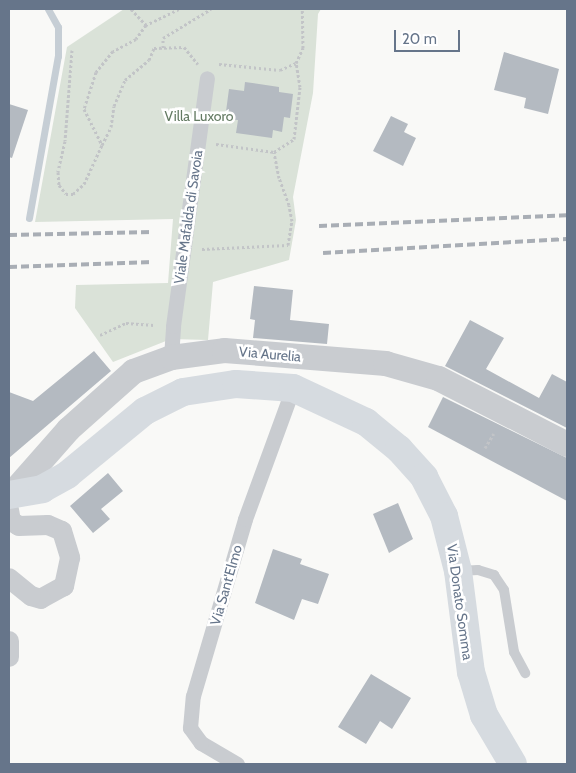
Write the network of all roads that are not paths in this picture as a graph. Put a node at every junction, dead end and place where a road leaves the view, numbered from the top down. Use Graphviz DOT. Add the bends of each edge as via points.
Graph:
graph roads {
  1 [pos="207,78"];
  2 [pos="171,358"];
  3 [pos="293,388"];
  4 [pos="567,444"];
  5 [pos="9,502"];
  6 [pos="458,571"];
  7 [pos="9,578"];
  8 [pos="9,641"];
  9 [pos="9,657"];
  10 [pos="525,674"];
  11 [pos="238,764"];
  12 [pos="513,764"];
  1 -- 2 [label="street, Viale Mafalda di Savoia"];
  2 -- 4 [label="street, Via Aurelia" via="224,350 385,363 438,378"];
  2 -- 5 [label="street, Via Aurelia" via="133,370 68,429"];
  3 -- 5 [label="main road, Via Donato Somma" via="236,384 183,392 145,411 67,475"];
  3 -- 6 [label="main road, Via Donato Somma" via="366,422 424,477 444,516"];
  3 -- 11 [label="street, Via Sant'Elmo" via="245,519 193,696 190,728 201,743"];
  5 -- 7 [label="street" via="12,522 19,526 48,526 62,530 70,558 64,586 41,599 31,596"];
  6 -- 10 [label="lane" via="478,570 494,575 504,590 514,652"];
  6 -- 12 [label="main road, Via Donato Somma" via="471,672 484,715"];
  8 -- 9 [label="street"];
}
